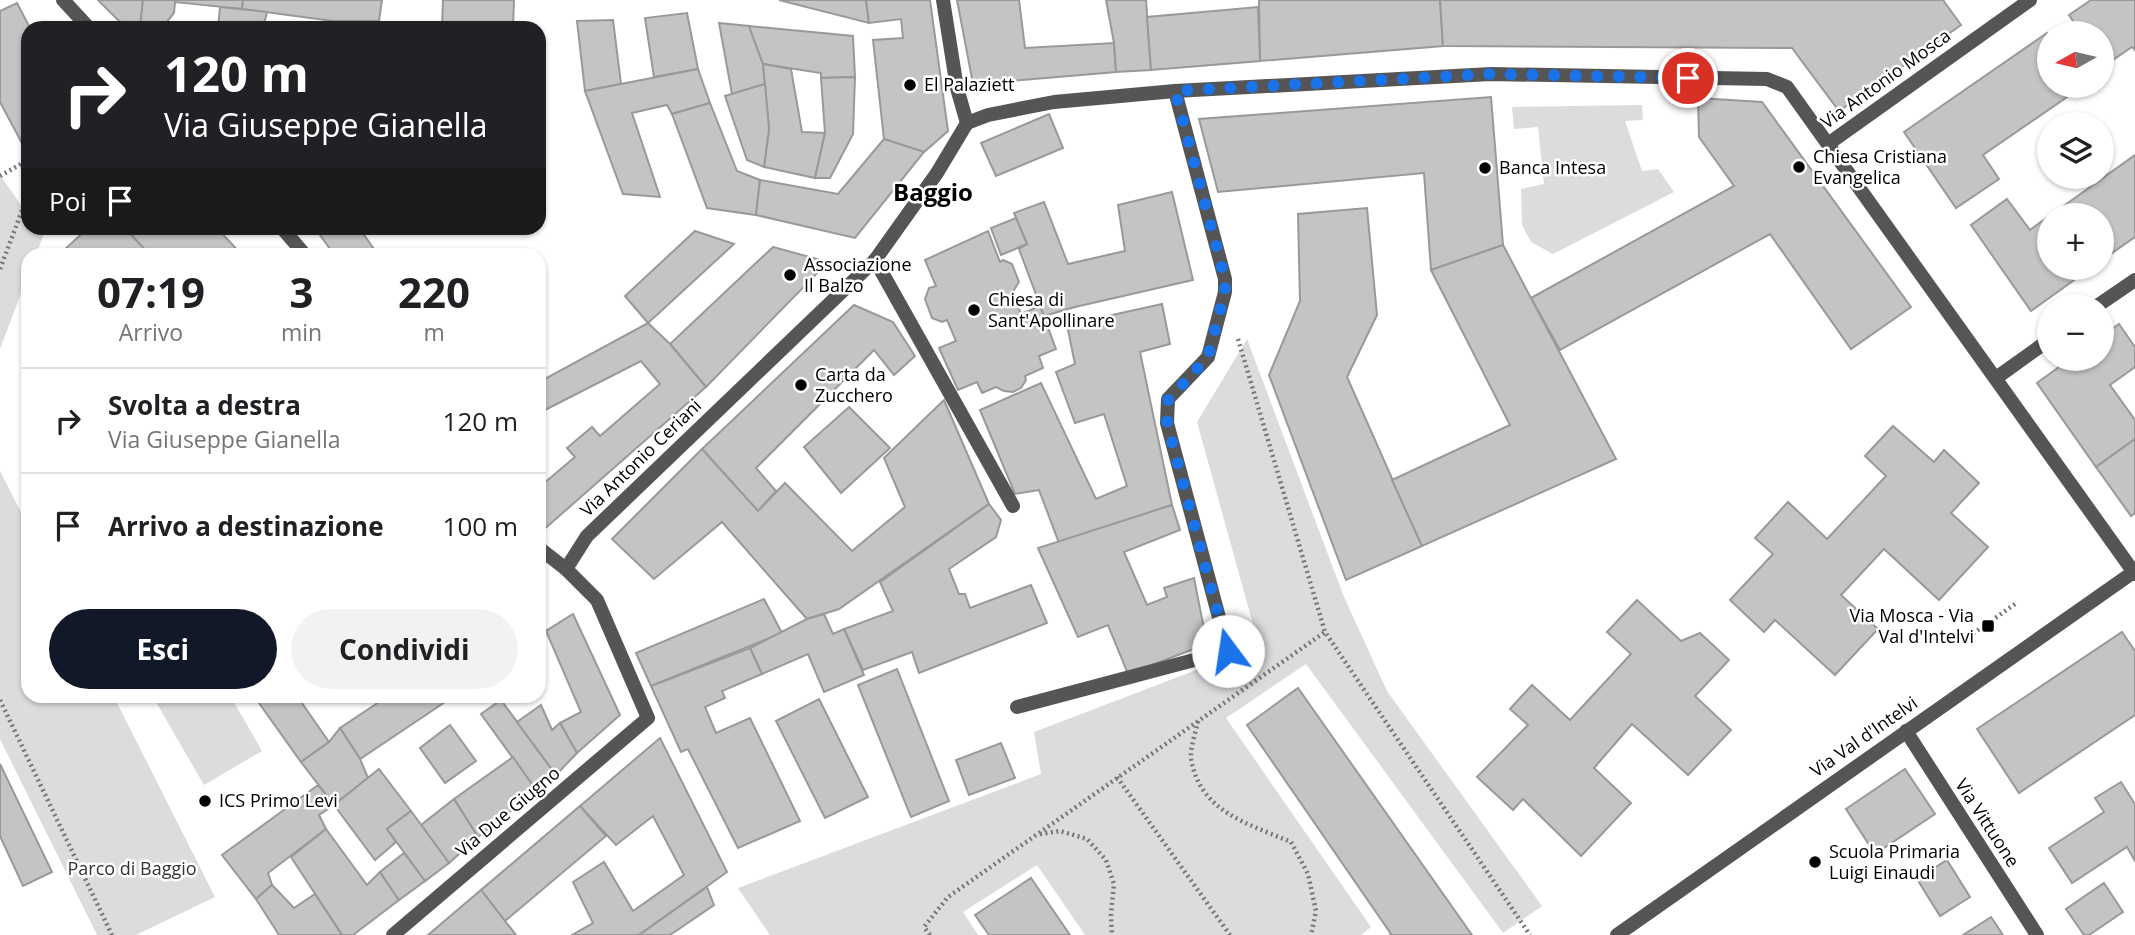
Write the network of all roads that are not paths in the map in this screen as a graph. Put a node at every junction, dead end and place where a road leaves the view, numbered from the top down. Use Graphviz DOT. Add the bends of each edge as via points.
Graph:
graph roads {
  1 [pos="63,0"];
  2 [pos="943,0"];
  3 [pos="2029,0"];
  4 [pos="82,21"];
  5 [pos="1175,91"];
  6 [pos="967,123"];
  7 [pos="1828,144"];
  8 [pos="874,260"];
  9 [pos="2135,279"];
  10 [pos="2114,294"];
  11 [pos="2037,349"];
  12 [pos="1996,378"];
  13 [pos="1013,506"];
  14 [pos="546,553"];
  15 [pos="566,569"];
  16 [pos="2135,572"];
  17 [pos="1017,707"];
  18 [pos="1906,731"];
  19 [pos="393,935"];
  20 [pos="1617,935"];
  21 [pos="2037,935"];
  1 -- 4 [label="street"];
  2 -- 6 [label="street"];
  3 -- 7 [label="street, Via Antonio Mosca"];
  5 -- 6 [label="street" via="1054,102"];
  5 -- 7 [label="street" via="1491,74 1767,79 1787,87"];
  5 -- 17 [label="street" via="1225,292 1208,357 1168,400 1167,423 1228,651"];
  6 -- 8 [label="street, Via Antonio Ceriani"];
  7 -- 12 [label="street, Via Antonio Mosca"];
  8 -- 13 [label="street"];
  8 -- 15 [label="street, Via Antonio Ceriani" via="587,536"];
  9 -- 10 [label="street"];
  11 -- 12 [label="street"];
  12 -- 16 [label="street, Via Antonio Mosca"];
  14 -- 15 [label="street"];
  15 -- 19 [label="street, Via Due Giugno" via="597,600 649,718"];
  16 -- 18 [label="street, Via Val d'Intelvi"];
  18 -- 20 [label="street, Via Val d'Intelvi"];
  18 -- 21 [label="street, Via Vittuone"];
}
